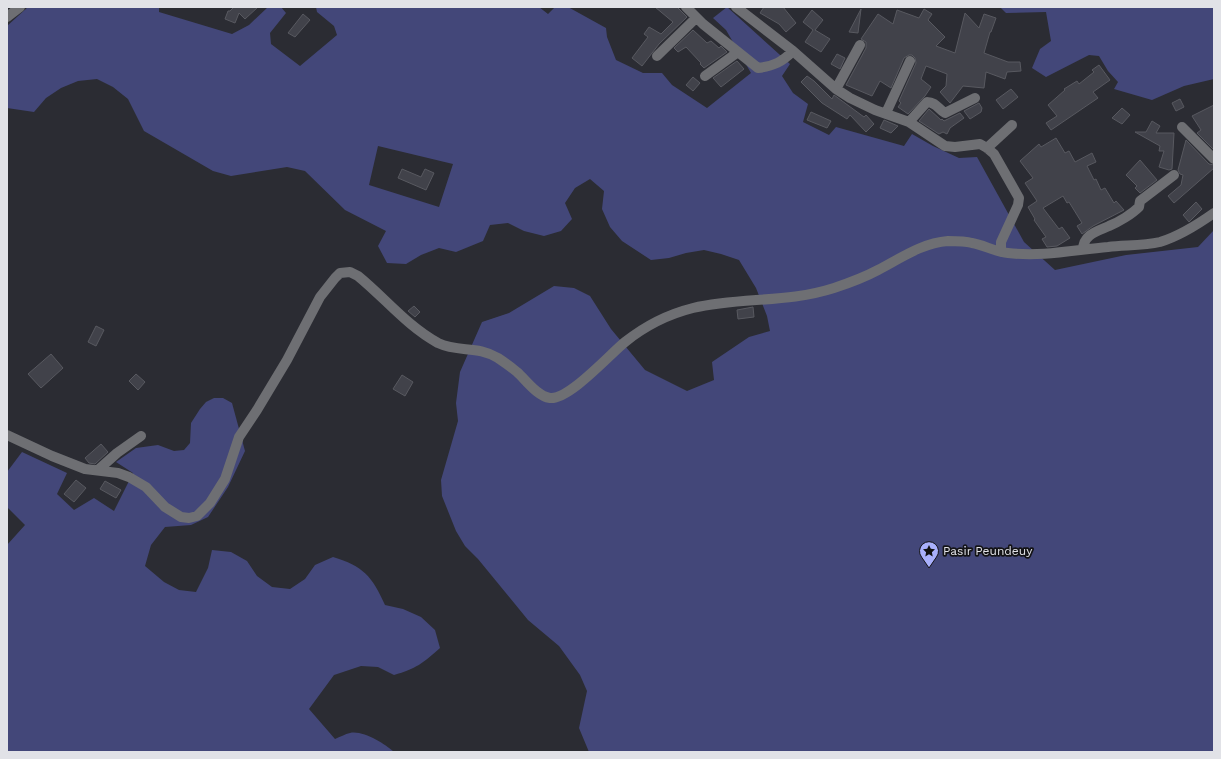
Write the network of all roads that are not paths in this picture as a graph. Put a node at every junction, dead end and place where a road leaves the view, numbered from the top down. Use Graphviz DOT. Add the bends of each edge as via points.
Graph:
graph roads {
  1 [pos="20,7"];
  2 [pos="686,7"];
  3 [pos="736,7"];
  4 [pos="7,17"];
  5 [pos="696,18"];
  6 [pos="860,45"];
  7 [pos="793,51"];
  8 [pos="738,52"];
  9 [pos="657,56"];
  10 [pos="910,61"];
  11 [pos="705,76"];
  12 [pos="836,89"];
  13 [pos="975,98"];
  14 [pos="886,113"];
  15 [pos="909,122"];
  16 [pos="1012,125"];
  17 [pos="1182,127"];
  18 [pos="987,148"];
  19 [pos="1214,159"];
  20 [pos="1174,175"];
  21 [pos="1214,213"];
  22 [pos="1083,250"];
  23 [pos="1001,252"];
  24 [pos="7,435"];
  25 [pos="141,436"];
  26 [pos="98,470"];
  1 -- 4 [label="street"];
  2 -- 5 [label="street"];
  3 -- 7 [label="street"];
  5 -- 8 [label="street"];
  5 -- 9 [label="street"];
  6 -- 12 [label="street"];
  7 -- 8 [label="street" via="784,60 758,68"];
  7 -- 12 [label="street"];
  8 -- 11 [label="street"];
  10 -- 14 [label="street"];
  12 -- 14 [label="street" via="862,104"];
  13 -- 15 [label="street" via="945,113 936,104 927,102"];
  14 -- 15 [label="street"];
  15 -- 18 [label="street" via="945,146 980,144"];
  16 -- 18 [label="street"];
  17 -- 19 [label="street"];
  18 -- 23 [label="street" via="994,154 1019,198 1001,242"];
  20 -- 22 [label="street" via="1140,201 1135,211 1088,236"];
  21 -- 22 [label="street" via="1192,228 1146,245"];
  22 -- 23 [label="street" via="1030,255"];
  23 -- 26 [label="street" via="972,242 950,241 934,244 834,288 773,299 733,301 670,315 626,342 570,390 551,398 542,394 515,370 486,352 439,343 413,326 358,276 350,272 340,274 320,297 287,360 239,437 225,479 210,503 197,516 181,517 165,507 146,487 129,477"];
  24 -- 26 [label="street" via="85,469"];
  25 -- 26 [label="street"];
}
